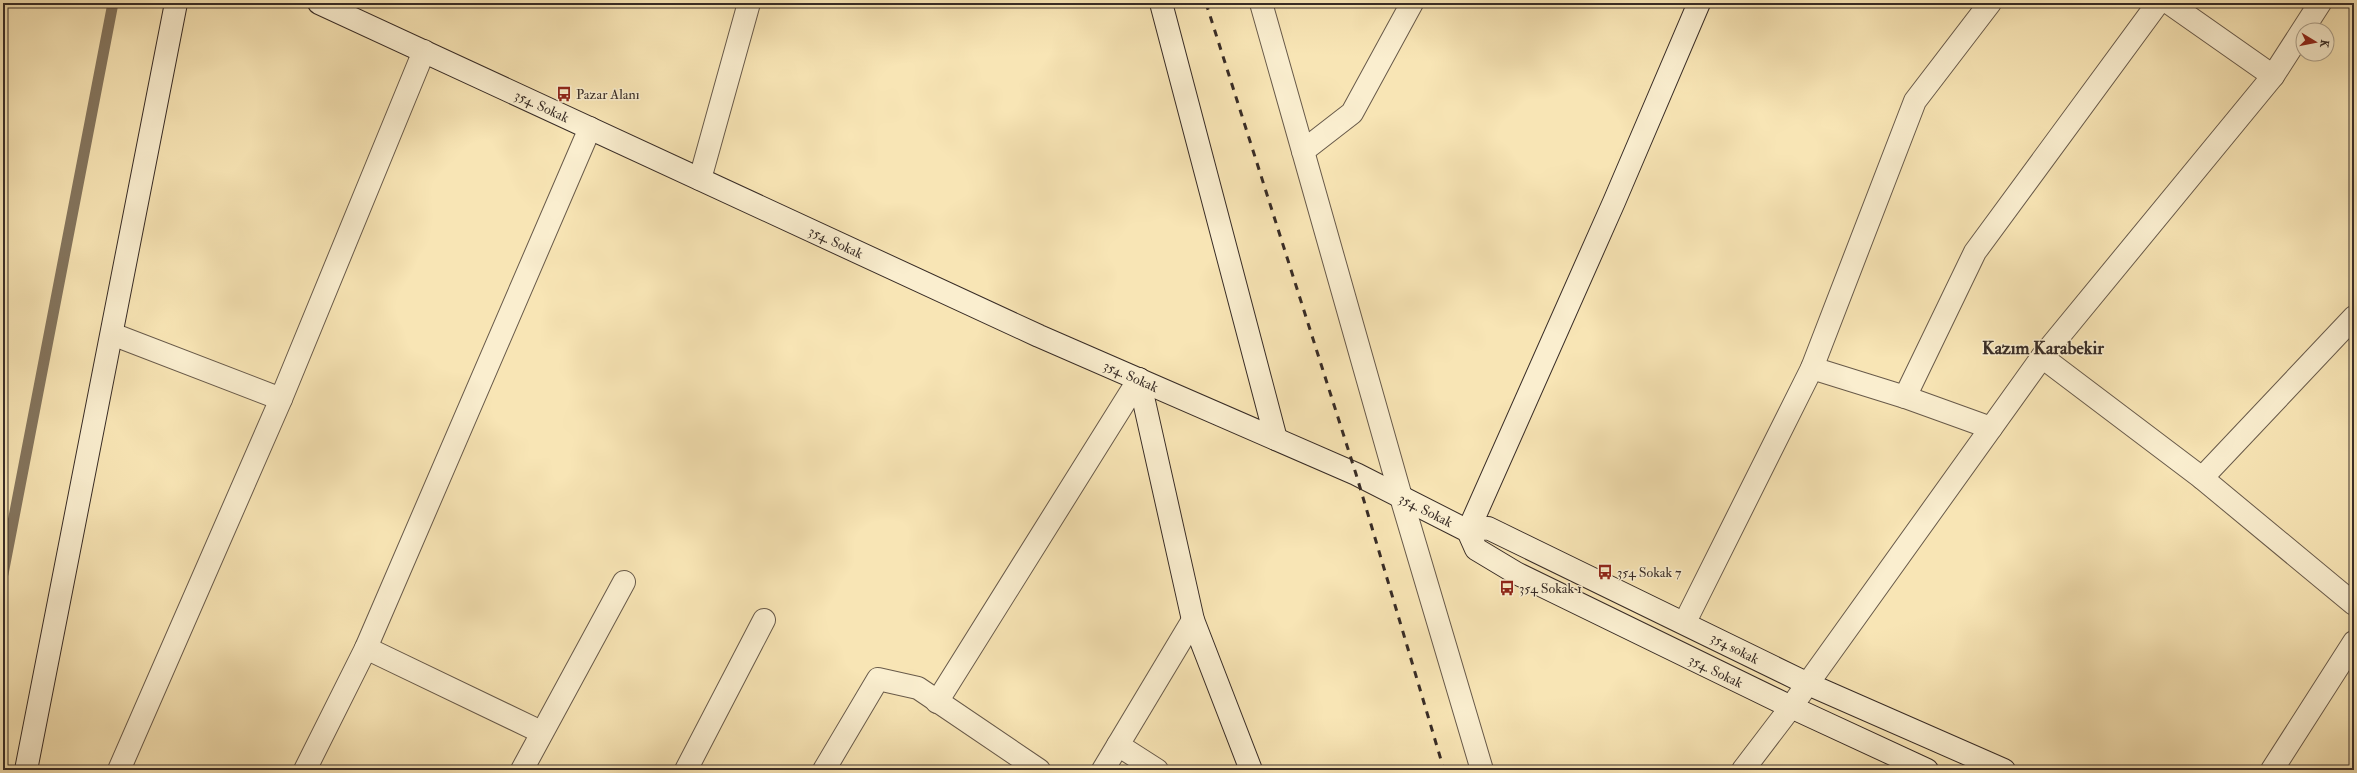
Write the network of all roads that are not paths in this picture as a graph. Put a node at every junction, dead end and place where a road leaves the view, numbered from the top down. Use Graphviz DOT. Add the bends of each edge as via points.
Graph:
graph roads {
  1 [pos="176,3"];
  2 [pos="319,3"];
  3 [pos="749,3"];
  4 [pos="1161,3"];
  5 [pos="1261,3"];
  6 [pos="1412,3"];
  7 [pos="1699,3"];
  8 [pos="1990,3"];
  9 [pos="2158,3"];
  10 [pos="2169,3"];
  11 [pos="2320,3"];
  12 [pos="424,51"];
  13 [pos="2273,76"];
  14 [pos="590,128"];
  15 [pos="1303,152"];
  16 [pos="700,179"];
  17 [pos="2354,317"];
  18 [pos="112,334"];
  19 [pos="2042,357"];
  20 [pos="1812,368"];
  21 [pos="1139,379"];
  22 [pos="1905,397"];
  23 [pos="281,399"];
  24 [pos="1991,428"];
  25 [pos="1276,439"];
  26 [pos="2202,478"];
  27 [pos="1401,497"];
  28 [pos="1468,531"];
  29 [pos="624,582"];
  30 [pos="2354,604"];
  31 [pos="764,620"];
  32 [pos="1193,620"];
  33 [pos="1685,622"];
  34 [pos="2354,642"];
  35 [pos="366,648"];
  36 [pos="1808,684"];
  37 [pos="937,702"];
  38 [pos="1791,707"];
  39 [pos="541,732"];
  40 [pos="1118,745"];
  41 [pos="26,770"];
  42 [pos="119,770"];
  43 [pos="305,770"];
  44 [pos="522,770"];
  45 [pos="686,770"];
  46 [pos="824,770"];
  47 [pos="1039,770"];
  48 [pos="1103,770"];
  49 [pos="1157,770"];
  50 [pos="1251,770"];
  51 [pos="1482,770"];
  52 [pos="1743,770"];
  53 [pos="1928,770"];
  54 [pos="2004,770"];
  55 [pos="2272,770"];
  1 -- 18 [label="street"];
  2 -- 12 [label="street, 354. Sokak"];
  3 -- 16 [label="street"];
  4 -- 25 [label="street"];
  5 -- 15 [label="street"];
  6 -- 15 [label="street" via="1352,114"];
  7 -- 28 [label="street"];
  8 -- 20 [label="street" via="1915,101"];
  9 -- 22 [label="street" via="1975,252"];
  10 -- 13 [label="street"];
  11 -- 13 [label="street"];
  12 -- 14 [label="street, 354. Sokak"];
  12 -- 23 [label="street"];
  13 -- 19 [label="street"];
  14 -- 16 [label="street, 354. Sokak"];
  14 -- 35 [label="street"];
  15 -- 27 [label="street"];
  16 -- 21 [label="street, 354. Sokak" via="1039,336"];
  17 -- 26 [label="street"];
  18 -- 23 [label="street"];
  18 -- 41 [label="street"];
  19 -- 24 [label="street"];
  19 -- 26 [label="street"];
  20 -- 22 [label="street"];
  20 -- 33 [label="street"];
  21 -- 25 [label="street, 354. Sokak"];
  21 -- 32 [label="street"];
  21 -- 37 [label="street"];
  22 -- 24 [label="street"];
  23 -- 42 [label="street"];
  24 -- 36 [label="street"];
  25 -- 27 [label="street, 354. Sokak"];
  26 -- 30 [label="street"];
  27 -- 28 [label="street, 354. Sokak"];
  27 -- 51 [label="street"];
  28 -- 33 [label="street, 354 sokak" via="1488,528"];
  28 -- 38 [label="street, 354. Sokak" via="1476,549 1516,573"];
  29 -- 39 [label="street"];
  31 -- 45 [label="street"];
  32 -- 40 [label="street"];
  32 -- 50 [label="street"];
  33 -- 36 [label="street, 354 sokak"];
  34 -- 55 [label="street"];
  35 -- 39 [label="street"];
  35 -- 43 [label="street"];
  36 -- 38 [label="street"];
  36 -- 54 [label="street, 354 sokak"];
  37 -- 46 [label="street" via="918,688 878,679"];
  37 -- 47 [label="street"];
  38 -- 52 [label="street"];
  38 -- 53 [label="street, 354. Sokak"];
  39 -- 44 [label="street"];
  40 -- 48 [label="street"];
  40 -- 49 [label="street"];
}
